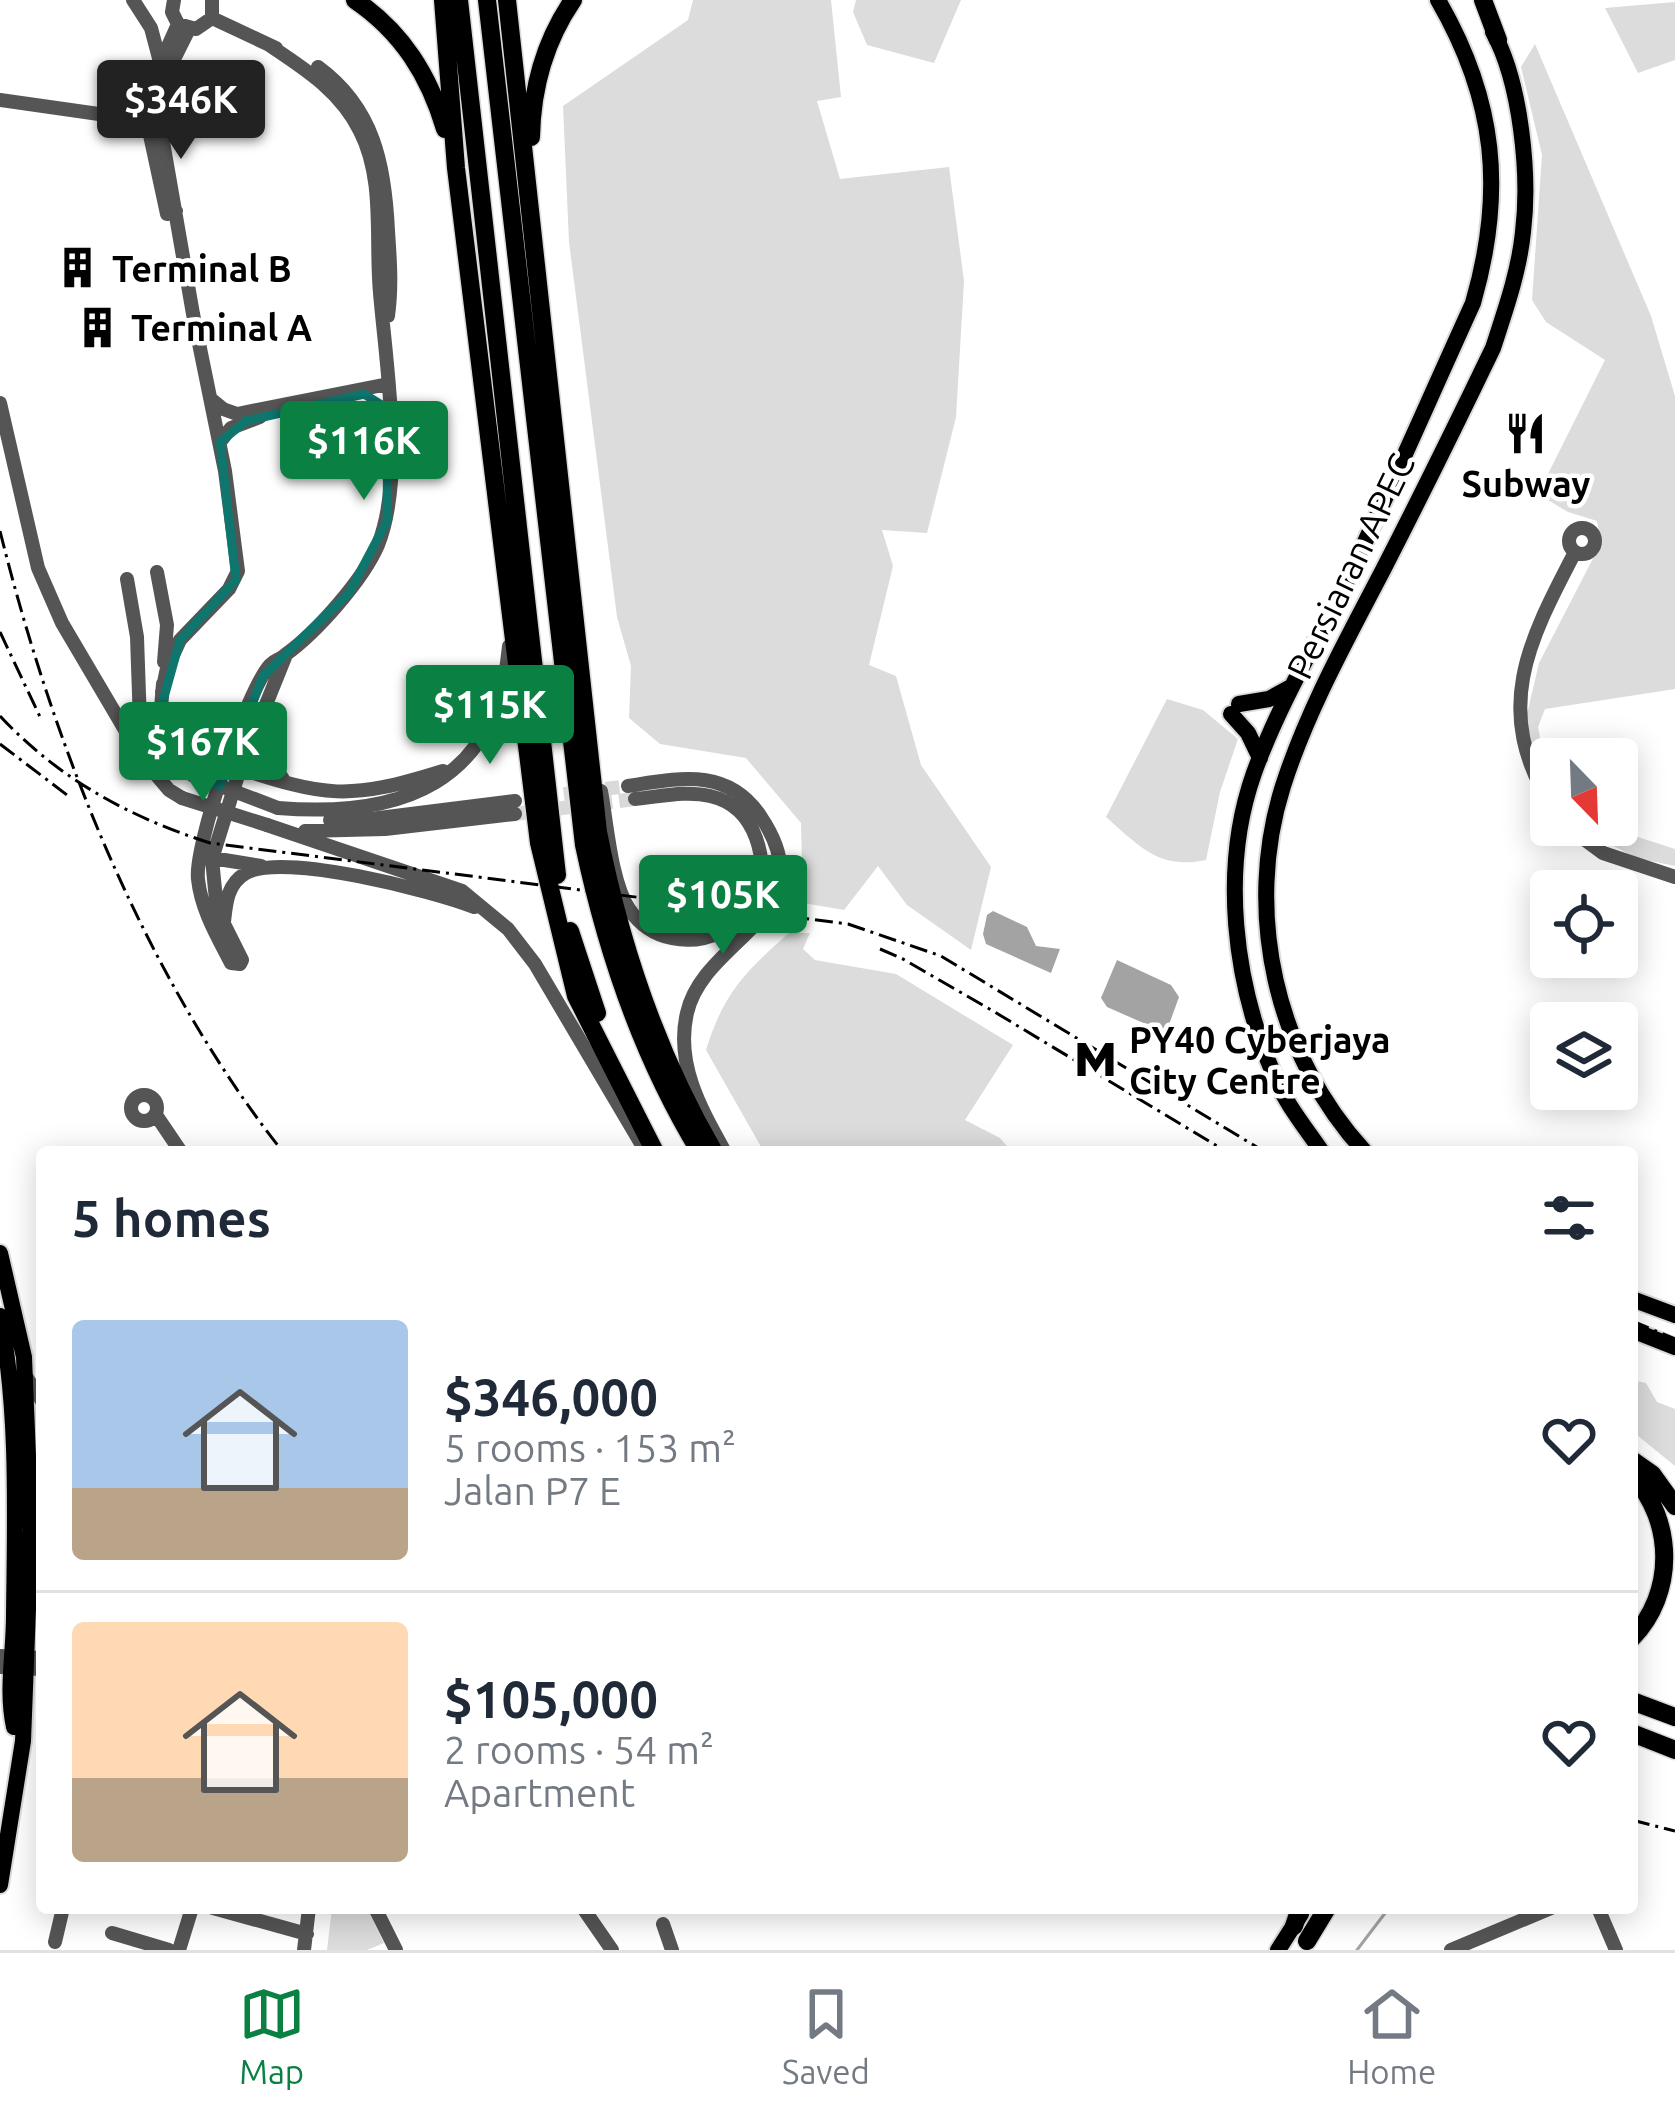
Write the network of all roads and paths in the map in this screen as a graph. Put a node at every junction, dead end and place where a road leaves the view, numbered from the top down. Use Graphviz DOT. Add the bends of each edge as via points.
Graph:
graph roads {
  1 [pos="133,0"];
  2 [pos="212,0"];
  3 [pos="355,0"];
  4 [pos="442,0"];
  5 [pos="459,0"];
  6 [pos="487,0"];
  7 [pos="506,0"];
  8 [pos="573,0"];
  9 [pos="1438,0"];
  10 [pos="1479,0"];
  11 [pos="169,2"];
  12 [pos="212,18"];
  13 [pos="184,27"];
  14 [pos="1498,40"];
  15 [pos="160,62"];
  16 [pos="0,100"];
  17 [pos="153,122"];
  18 [pos="456,169"];
  19 [pos="534,236"];
  20 [pos="387,358"];
  21 [pos="388,387"];
  22 [pos="363,391"];
  23 [pos="212,400"];
  24 [pos="0,403"];
  25 [pos="388,409"];
  26 [pos="220,442"];
  27 [pos="1554,523"];
  28 [pos="1572,533"];
  29 [pos="501,545"];
  30 [pos="1575,552"];
  31 [pos="157,572"];
  32 [pos="127,579"];
  33 [pos="1321,630"];
  34 [pos="1347,637"];
  35 [pos="286,655"];
  36 [pos="1291,687"];
  37 [pos="162,692"];
  38 [pos="262,713"];
  39 [pos="588,721"];
  40 [pos="141,757"];
  41 [pos="1261,758"];
  42 [pos="1530,765"];
  43 [pos="233,767"];
  44 [pos="457,767"];
  45 [pos="297,788"];
  46 [pos="278,808"];
  47 [pos="267,825"];
  48 [pos="1592,846"];
  49 [pos="205,857"];
  50 [pos="278,868"];
  51 [pos="1675,877"];
  52 [pos="490,913"];
  53 [pos="156,1115"];
  54 [pos="177,1146"];
  55 [pos="646,1146"];
  56 [pos="647,1146"];
  57 [pos="662,1146"];
  58 [pos="697,1146"];
  59 [pos="711,1146"];
  60 [pos="722,1146"];
  61 [pos="1318,1146"];
  62 [pos="1360,1146"];
  63 [pos="0,1253"];
  64 [pos="1638,1301"];
  65 [pos="1672,1313"];
  66 [pos="0,1316"];
  67 [pos="1638,1332"];
  68 [pos="1675,1347"];
  69 [pos="25,1374"];
  70 [pos="36,1391"];
  71 [pos="36,1438"];
  72 [pos="30,1449"];
  73 [pos="1638,1464"];
  74 [pos="1638,1482"];
  75 [pos="1675,1506"];
  76 [pos="21,1620"];
  77 [pos="1638,1633"];
  78 [pos="36,1635"];
  79 [pos="0,1640"];
  80 [pos="17,1664"];
  81 [pos="36,1689"];
  82 [pos="1638,1703"];
  83 [pos="15,1705"];
  84 [pos="1675,1717"];
  85 [pos="1638,1736"];
  86 [pos="1638,1746"];
  87 [pos="1675,1752"];
  88 [pos="0,1832"];
  89 [pos="0,1885"];
  90 [pos="62,1914"];
  91 [pos="190,1914"];
  92 [pos="229,1914"];
  93 [pos="378,1914"];
  94 [pos="587,1914"];
  95 [pos="1537,1914"];
  96 [pos="1601,1914"];
  97 [pos="663,1924"];
  98 [pos="1301,1927"];
  99 [pos="112,1933"];
  100 [pos="55,1942"];
  101 [pos="306,1942"];
  102 [pos="169,1950"];
  103 [pos="179,1950"];
  104 [pos="396,1950"];
  105 [pos="613,1950"];
  106 [pos="672,1950"];
  107 [pos="1278,1950"];
  108 [pos="1451,1950"];
  109 [pos="1616,1950"];
  1 -- 15 [label="street"];
  2 -- 12 [label="street"];
  3 -- 18 [label="highway" via="418,65"];
  4 -- 18 [label="highway"];
  5 -- 57 [label="highway" via="555,862 591,1000"];
  6 -- 58 [label="highway" via="584,845 628,1002"];
  7 -- 19 [label="highway"];
  8 -- 19 [label="highway" via="537,82"];
  9 -- 33 [label="main road, Persiaran APEC" via="1484,106 1489,238 1473,303"];
  10 -- 14 [label="highway"];
  11 -- 13 [label="street"];
  12 -- 13 [label="street"];
  12 -- 20 [label="street" via="310,62 369,124 387,192"];
  13 -- 15 [label="street"];
  13 -- 17 [label="street"];
  14 -- 34 [label="main road, Persiaran APEC" via="1515,92 1524,203 1509,300 1455,428"];
  15 -- 17 [label="street" via="146,102"];
  16 -- 17 [label="street"];
  17 -- 23 [label="street"];
  18 -- 29 [label="highway"];
  19 -- 39 [label="highway"];
  20 -- 21 [label="street"];
  20 -- 22 [label="street"];
  21 -- 22 [label="street"];
  21 -- 25 [label="street"];
  22 -- 23 [label="street" via="237,413"];
  22 -- 25 [label="street"];
  22 -- 26 [label="street" via="246,421"];
  23 -- 26 [label="street"];
  24 -- 40 [label="street" via="38,568"];
  25 -- 35 [label="street" via="392,486 376,548 349,593"];
  26 -- 37 [label="street" via="236,580 180,640"];
  27 -- 28 [label="street"];
  28 -- 30 [label="street"];
  28 -- 30 [label="street" via="1587,528 1595,538 1588,553"];
  29 -- 44 [label="street" via="506,679 494,718"];
  29 -- 56 [label="highway" via="538,843 564,958"];
  30 -- 42 [label="street" via="1529,645 1519,701"];
  31 -- 37 [label="street" via="167,625"];
  32 -- 40 [label="street"];
  33 -- 34 [label="main road" via="1290,708 1293,722"];
  33 -- 36 [label="main road, Persiaran APEC"];
  34 -- 62 [label="main road, Persiaran APEC" via="1283,786 1265,888 1288,1023 1318,1094"];
  35 -- 38 [label="street"];
  35 -- 43 [label="street" via="271,663 254,693"];
  36 -- 41 [label="main road, Persiaran APEC"];
  36 -- 41 [label="main road" via="1235,709"];
  37 -- 46 [label="street, bridge" via="164,742 182,769"];
  38 -- 43 [label="street"];
  38 -- 45 [label="street" via="270,765"];
  39 -- 59 [label="highway" via="611,899 661,1045"];
  39 -- 60 [label="street" via="621,891 661,933 686,939 741,920 756,902 760,854 745,818 729,804 706,795 632,792 695,778 725,783 760,816 777,854 770,909 712,968 687,1012 686,1066"];
  40 -- 47 [label="street, bridge" via="182,798"];
  41 -- 61 [label="main road, Persiaran APEC" via="1240,823 1242,980 1275,1078"];
  43 -- 45 [label="street"];
  43 -- 49 [label="street"];
  44 -- 45 [label="street" via="368,792"];
  44 -- 46 [label="street" via="364,809"];
  46 -- 47 [label="street" via="348,820 514,808 339,832"];
  47 -- 52 [label="street" via="462,891"];
  48 -- 51 [label="street"];
  49 -- 50 [label="street"];
  49 -- 50 [label="street" via="198,881 218,926 239,879"];
  50 -- 52 [label="street" via="423,889"];
  52 -- 55 [label="street" via="535,964"];
  53 -- 54 [label="street"];
  63 -- 69 [label="main road"];
  64 -- 65 [label="main road"];
  66 -- 76 [label="main road"];
  67 -- 68 [label="main road"];
  69 -- 70 [label="street"];
  69 -- 72 [label="main road"];
  71 -- 72 [label="street"];
  72 -- 76 [label="main road" via="32,1530"];
  73 -- 75 [label="highway"];
  74 -- 77 [label="highway" via="1663,1512 1675,1561 1665,1599"];
  76 -- 78 [label="main road"];
  76 -- 79 [label="main road"];
  76 -- 80 [label="main road"];
  80 -- 83 [label="main road"];
  80 -- 83 [label="main road"];
  81 -- 83 [label="main road"];
  82 -- 84 [label="highway"];
  83 -- 88 [label="main road"];
  83 -- 89 [label="main road" via="22,1742"];
  85 -- 87 [label="highway"];
  86 -- 87 [label="highway"];
  90 -- 100 [label="street"];
  91 -- 103 [label="street"];
  92 -- 101 [label="street"];
  93 -- 104 [label="street"];
  94 -- 105 [label="street"];
  95 -- 108 [label="street"];
  96 -- 109 [label="street"];
  97 -- 106 [label="street"];
  98 -- 107 [label="main road"];
  99 -- 102 [label="street"];
}
